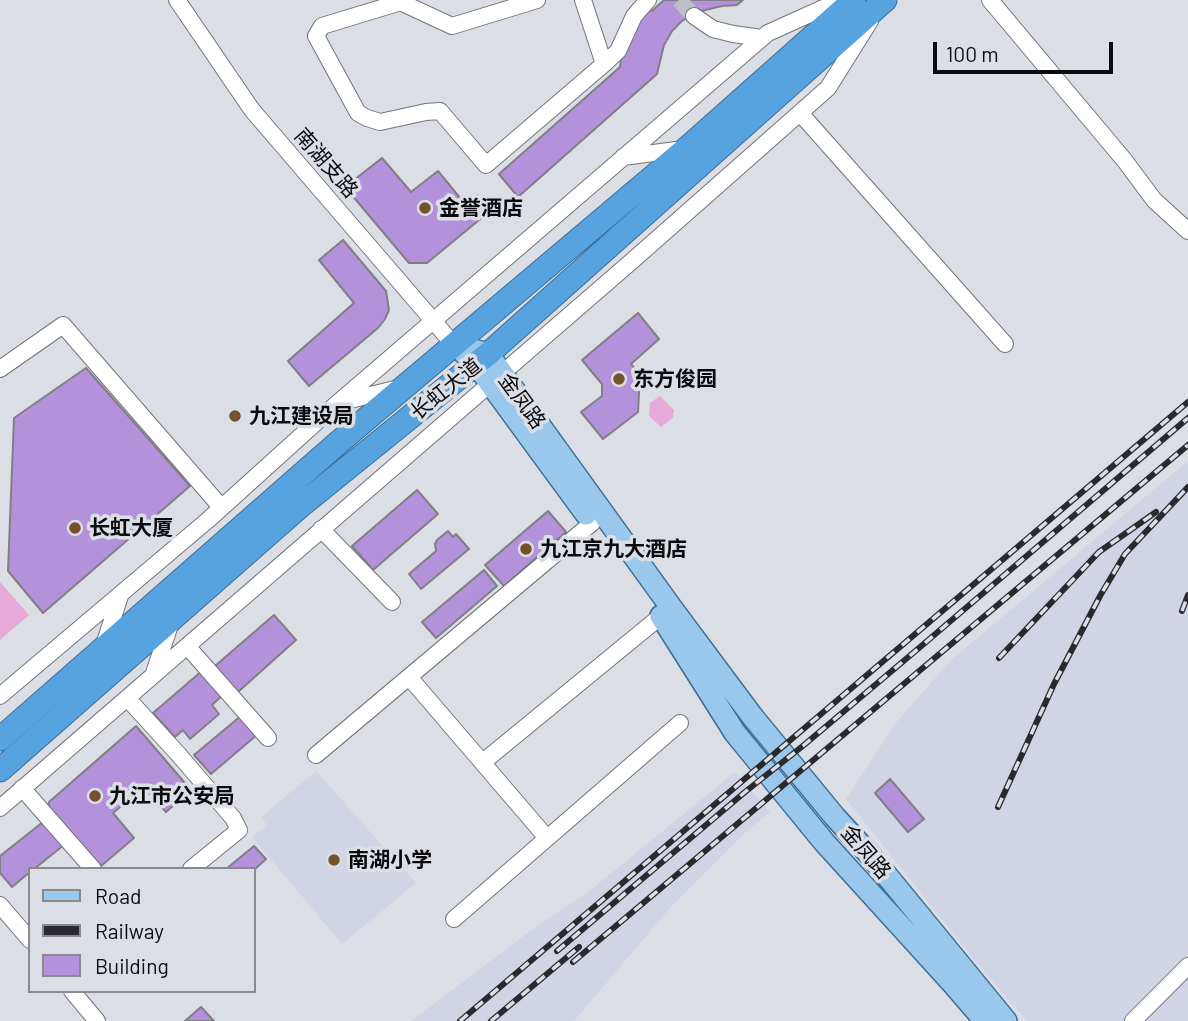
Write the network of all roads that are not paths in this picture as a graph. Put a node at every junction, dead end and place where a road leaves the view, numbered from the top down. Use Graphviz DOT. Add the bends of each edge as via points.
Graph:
graph roads {
  1 [pos="177,0"];
  2 [pos="537,0"];
  3 [pos="583,0"];
  4 [pos="648,0"];
  5 [pos="841,0"];
  6 [pos="854,0"];
  7 [pos="990,0"];
  8 [pos="398,1"];
  9 [pos="886,1"];
  10 [pos="694,16"];
  11 [pos="762,38"];
  12 [pos="604,64"];
  13 [pos="800,113"];
  14 [pos="622,157"];
  15 [pos="693,157"];
  16 [pos="684,215"];
  17 [pos="1188,231"];
  18 [pos="433,321"];
  19 [pos="1005,344"];
  20 [pos="454,345"];
  21 [pos="482,359"];
  22 [pos="0,369"];
  23 [pos="496,378"];
  24 [pos="404,387"];
  25 [pos="338,403"];
  26 [pos="221,508"];
  27 [pos="592,523"];
  28 [pos="321,529"];
  29 [pos="121,594"];
  30 [pos="392,603"];
  31 [pos="661,616"];
  32 [pos="172,620"];
  33 [pos="187,646"];
  34 [pos="101,651"];
  35 [pos="153,676"];
  36 [pos="409,677"];
  37 [pos="0,696"];
  38 [pos="127,698"];
  39 [pos="680,723"];
  40 [pos="268,738"];
  41 [pos="0,739"];
  42 [pos="316,755"];
  43 [pos="483,762"];
  44 [pos="0,770"];
  45 [pos="13,793"];
  46 [pos="0,808"];
  47 [pos="547,838"];
  48 [pos="91,867"];
  49 [pos="193,867"];
  50 [pos="0,905"];
  51 [pos="454,919"];
  52 [pos="28,938"];
  53 [pos="1188,966"];
  54 [pos="74,993"];
  55 [pos="97,1021"];
  56 [pos="985,1021"];
  57 [pos="1006,1021"];
  58 [pos="1133,1021"];
  1 -- 18 [label="street, 南湖支路" via="252,110"];
  2 -- 8 [label="street" via="452,26"];
  3 -- 12 [label="street"];
  4 -- 12 [label="street" via="634,16 618,51"];
  5 -- 11 [label="street"];
  6 -- 15 [label="highway, 长虹大道"];
  7 -- 17 [label="street" via="1154,200"];
  8 -- 12 [label="street" via="322,26 316,36 358,113 380,122 440,111 486,165"];
  9 -- 13 [label="street" via="828,88"];
  9 -- 15 [label="highway, 长虹大道"];
  10 -- 11 [label="street" via="713,29"];
  11 -- 14 [label="street"];
  13 -- 16 [label="street"];
  13 -- 19 [label="street"];
  14 -- 15 [label="street"];
  14 -- 18 [label="street"];
  15 -- 16 [label="street"];
  15 -- 20 [label="highway, 长虹大道"];
  15 -- 21 [label="highway, 长虹大道"];
  16 -- 23 [label="street"];
  18 -- 20 [label="street, 南湖支路"];
  18 -- 25 [label="street"];
  20 -- 21 [label="main road, 金凤路"];
  20 -- 24 [label="highway, 长虹大道"];
  21 -- 23 [label="main road, 金凤路"];
  21 -- 32 [label="highway, 长虹大道" via="299,507"];
  22 -- 26 [label="street" via="63,325"];
  23 -- 27 [label="main road, 金凤路"];
  23 -- 28 [label="street"];
  23 -- 57 [label="main road, 金凤路" via="752,716"];
  24 -- 25 [label="street"];
  24 -- 34 [label="highway, 长虹大道"];
  25 -- 26 [label="street"];
  26 -- 29 [label="street"];
  27 -- 31 [label="main road, 金凤路"];
  27 -- 36 [label="street"];
  28 -- 30 [label="street"];
  28 -- 33 [label="street"];
  29 -- 34 [label="street"];
  29 -- 37 [label="street"];
  31 -- 43 [label="street"];
  31 -- 56 [label="main road, 金凤路" via="735,733 839,859"];
  32 -- 35 [label="street"];
  32 -- 44 [label="highway, 长虹大道"];
  33 -- 35 [label="street"];
  33 -- 40 [label="street"];
  34 -- 41 [label="highway, 长虹大道"];
  35 -- 38 [label="street"];
  36 -- 42 [label="street"];
  36 -- 43 [label="street"];
  38 -- 45 [label="street"];
  38 -- 49 [label="street" via="180,755 239,830"];
  39 -- 47 [label="street"];
  43 -- 47 [label="street"];
  45 -- 46 [label="street"];
  45 -- 48 [label="street"];
  47 -- 51 [label="street"];
  50 -- 52 [label="street"];
  53 -- 58 [label="street"];
  54 -- 55 [label="street"];
}
